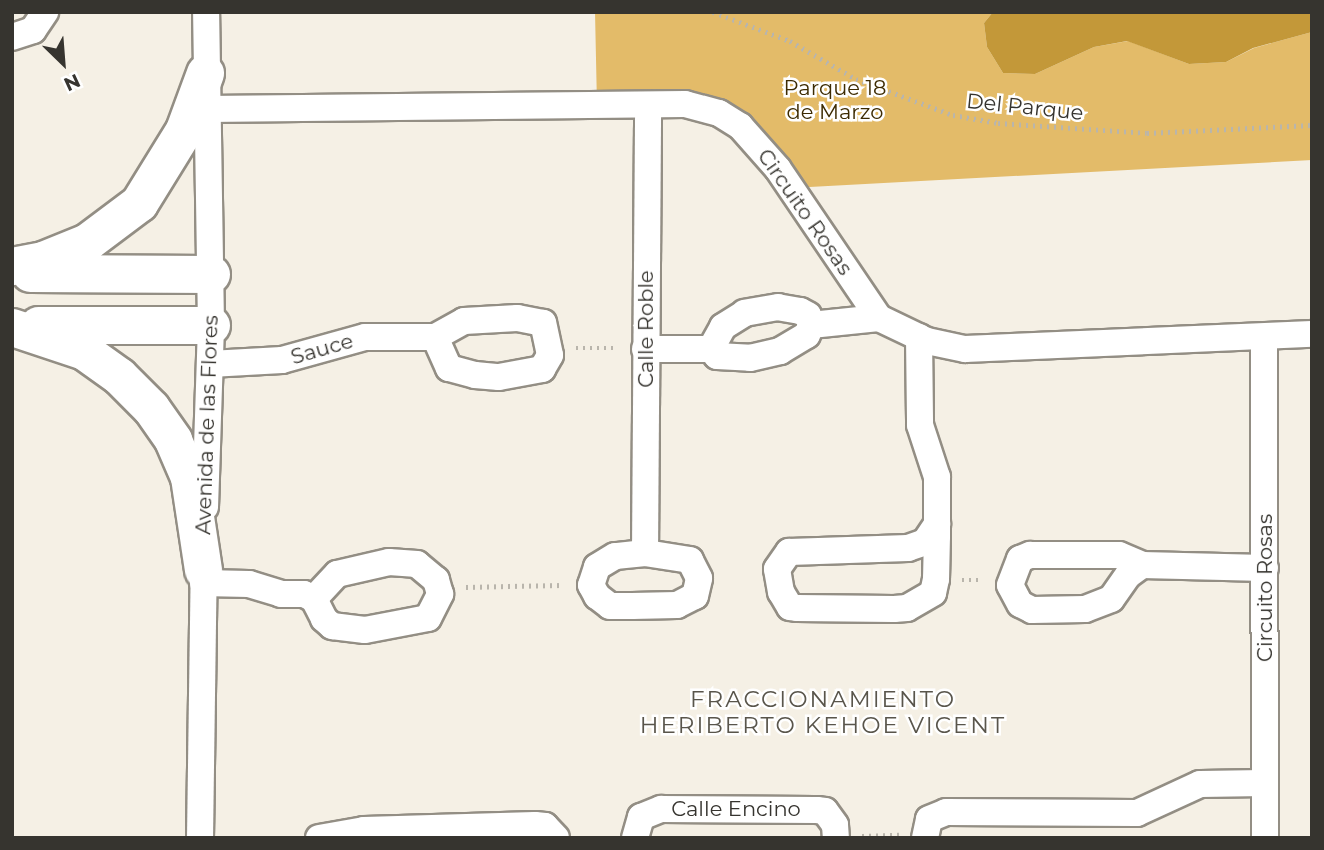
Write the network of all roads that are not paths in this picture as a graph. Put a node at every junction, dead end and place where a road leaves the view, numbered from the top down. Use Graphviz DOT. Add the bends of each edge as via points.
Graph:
graph roads {
  1 [pos="45,12"];
  2 [pos="206,12"];
  3 [pos="12,37"];
  4 [pos="205,73"];
  5 [pos="648,105"];
  6 [pos="207,110"];
  7 [pos="12,265"];
  8 [pos="12,273"];
  9 [pos="211,274"];
  10 [pos="879,318"];
  11 [pos="211,325"];
  12 [pos="811,325"];
  13 [pos="12,326"];
  14 [pos="1312,334"];
  15 [pos="435,337"];
  16 [pos="919,337"];
  17 [pos="1264,339"];
  18 [pos="645,349"];
  19 [pos="712,349"];
  20 [pos="210,364"];
  21 [pos="937,524"];
  22 [pos="645,553"];
  23 [pos="1142,565"];
  24 [pos="1265,568"];
  25 [pos="203,577"];
  26 [pos="314,599"];
  27 [pos="1265,783"];
  28 [pos="1091,814"];
  29 [pos="365,834"];
  30 [pos="925,836"];
  31 [pos="836,837"];
  32 [pos="200,838"];
  33 [pos="319,838"];
  34 [pos="556,838"];
  35 [pos="635,838"];
  36 [pos="1063,838"];
  37 [pos="1265,838"];
  1 -- 3 [label="street" via="33,30"];
  2 -- 4 [label="street, Avenida de las Flores"];
  4 -- 6 [label="street, Avenida de las Flores"];
  4 -- 7 [label="street" via="165,168 131,211 106,231 66,252"];
  5 -- 6 [label="street, Circuito Rosas"];
  5 -- 10 [label="street, Circuito Rosas" via="685,104 719,113 740,126 778,169"];
  5 -- 18 [label="street, Calle Roble"];
  6 -- 9 [label="street, Avenida de las Flores"];
  8 -- 9 [label="street"];
  9 -- 11 [label="street, Avenida de las Flores"];
  10 -- 12 [label="street"];
  10 -- 16 [label="street"];
  11 -- 13 [label="street"];
  11 -- 20 [label="street, Avenida de las Flores"];
  12 -- 19 [label="street" via="807,335 766,355 736,359 718,356"];
  12 -- 19 [label="street" via="808,315 800,311 778,307 745,313 723,327"];
  13 -- 25 [label="street" via="84,351 119,376 151,408 173,440 189,477"];
  14 -- 17 [label="street"];
  15 -- 15 [label="street, Sauce" via="449,368 499,377 542,369 550,347 543,323 517,318 464,321"];
  15 -- 20 [label="street, Sauce" via="365,337 282,360"];
  16 -- 17 [label="street" via="965,349"];
  16 -- 21 [label="street" via="920,425 935,467"];
  17 -- 24 [label="street, Circuito Rosas"];
  18 -- 19 [label="street"];
  18 -- 22 [label="street, Calle Roble"];
  20 -- 25 [label="street, Avenida de las Flores"];
  21 -- 21 [label="street" via="933,593 907,608 797,608 790,607 780,592 777,569 789,552 908,548 925,542"];
  22 -- 22 [label="street" via="690,560 699,578 695,596 677,605 610,606 597,596 592,584 597,567 615,556"];
  23 -- 23 [label="street" via="1119,555 1030,555 1020,559 1010,580 1020,604 1032,610 1086,610 1111,599 1128,575"];
  23 -- 24 [label="street"];
  24 -- 27 [label="street, Circuito Rosas"];
  25 -- 26 [label="street"];
  25 -- 32 [label="street, Avenida de las Flores"];
  26 -- 26 [label="street" via="332,626 365,630 428,618 437,608 438,588 436,580 417,564 389,562 337,574"];
  27 -- 28 [label="street" via="1200,784 1146,812"];
  27 -- 37 [label="street, Circuito Rosas"];
  28 -- 30 [label="street" via="946,812 929,819"];
  28 -- 36 [label="street" via="1067,824"];
  29 -- 33 [label="street"];
  29 -- 34 [label="street" via="535,825 545,826"];
  31 -- 35 [label="street, Calle Encino" via="829,815 817,810 661,809 642,817"];
}
